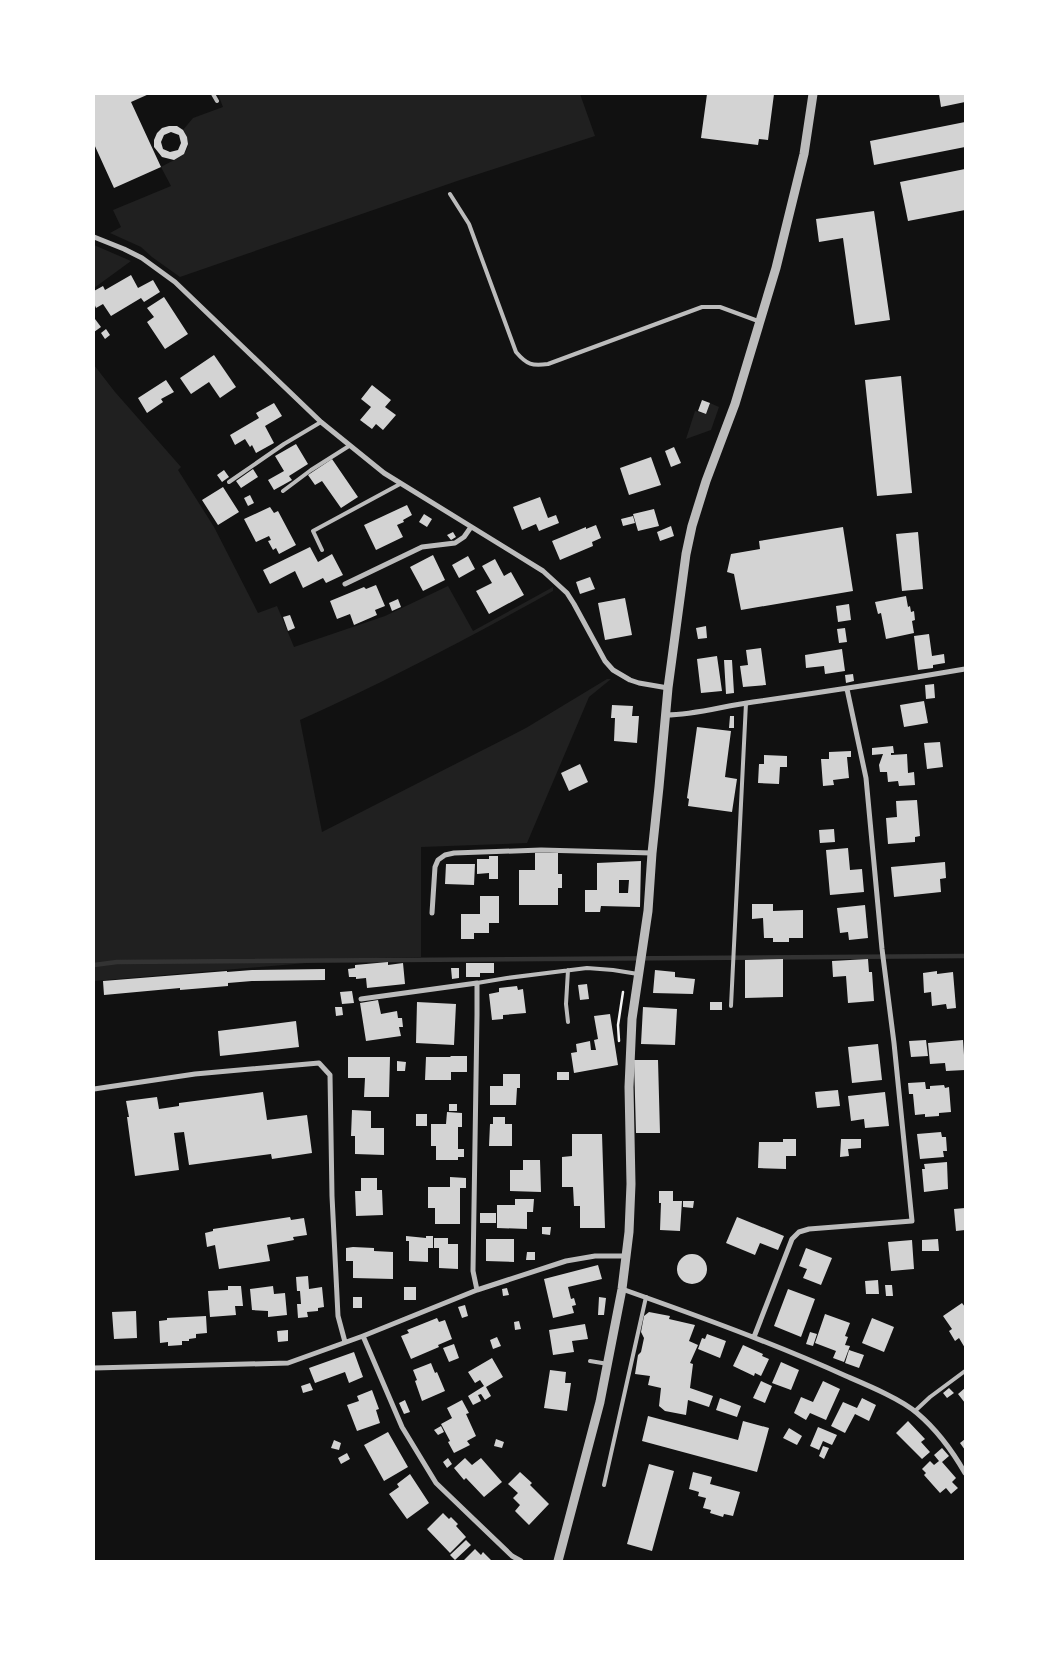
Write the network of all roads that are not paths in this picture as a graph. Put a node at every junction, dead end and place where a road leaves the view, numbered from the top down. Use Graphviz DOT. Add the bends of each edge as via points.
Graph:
graph roads {
  1 [pos="214,94"];
  2 [pos="814,94"];
  3 [pos="217,101"];
  4 [pos="450,194"];
  5 [pos="94,237"];
  6 [pos="760,322"];
  7 [pos="321,422"];
  8 [pos="349,446"];
  9 [pos="229,482"];
  10 [pos="400,484"];
  11 [pos="283,491"];
  12 [pos="471,527"];
  13 [pos="322,550"];
  14 [pos="345,584"];
  15 [pos="965,670"];
  16 [pos="668,688"];
  17 [pos="847,689"];
  18 [pos="746,703"];
  19 [pos="666,715"];
  20 [pos="652,852"];
  21 [pos="432,913"];
  22 [pos="568,970"];
  23 [pos="639,974"];
  24 [pos="476,983"];
  25 [pos="361,999"];
  26 [pos="731,1006"];
  27 [pos="568,1022"];
  28 [pos="94,1089"];
  29 [pos="626,1256"];
  30 [pos="622,1288"];
  31 [pos="478,1290"];
  32 [pos="646,1297"];
  33 [pos="363,1336"];
  34 [pos="754,1337"];
  35 [pos="345,1342"];
  36 [pos="590,1360"];
  37 [pos="608,1364"];
  38 [pos="94,1368"];
  39 [pos="965,1371"];
  40 [pos="915,1411"];
  41 [pos="965,1473"];
  42 [pos="604,1485"];
  43 [pos="521,1561"];
  44 [pos="558,1561"];
  1 -- 3 [label="lane"];
  2 -- 6 [label="street" via="798,182"];
  4 -- 6 [label="lane" via="469,224 516,352 524,362 548,364 702,308 720,307"];
  5 -- 7 [label="street" via="142,258 175,282"];
  6 -- 16 [label="street" via="692,526"];
  7 -- 8 [label="street"];
  7 -- 9 [label="lane"];
  8 -- 10 [label="street"];
  8 -- 11 [label="lane"];
  10 -- 12 [label="street"];
  10 -- 13 [label="lane" via="313,531"];
  12 -- 14 [label="street" via="455,543 422,547"];
  12 -- 16 [label="street" via="554,580 574,604 613,670 639,683"];
  15 -- 17 [label="street"];
  16 -- 19 [label="street"];
  17 -- 18 [label="street"];
  17 -- 34 [label="street" via="866,778 912,1221 799,1232 792,1239"];
  18 -- 19 [label="street" via="691,714"];
  18 -- 26 [label="lane"];
  19 -- 20 [label="street"];
  20 -- 21 [label="street" via="541,850 444,855 435,867"];
  20 -- 23 [label="street" via="649,904"];
  22 -- 23 [label="lane" via="599,968"];
  22 -- 24 [label="lane"];
  22 -- 27 [label="lane"];
  23 -- 29 [label="street" via="630,1056 631,1184"];
  24 -- 25 [label="street"];
  24 -- 31 [label="street" via="473,1271"];
  28 -- 35 [label="street" via="195,1074 319,1063 330,1074 338,1316"];
  29 -- 30 [label="street"];
  29 -- 31 [label="street" via="566,1261"];
  30 -- 32 [label="street"];
  30 -- 37 [label="street"];
  31 -- 33 [label="street"];
  32 -- 34 [label="street"];
  32 -- 42 [label="lane"];
  33 -- 35 [label="street"];
  33 -- 43 [label="street" via="402,1427 436,1483"];
  34 -- 40 [label="street" via="873,1388"];
  35 -- 38 [label="street" via="288,1363"];
  36 -- 37 [label="lane"];
  37 -- 44 [label="street"];
  39 -- 40 [label="lane"];
  40 -- 41 [label="street"];
}
